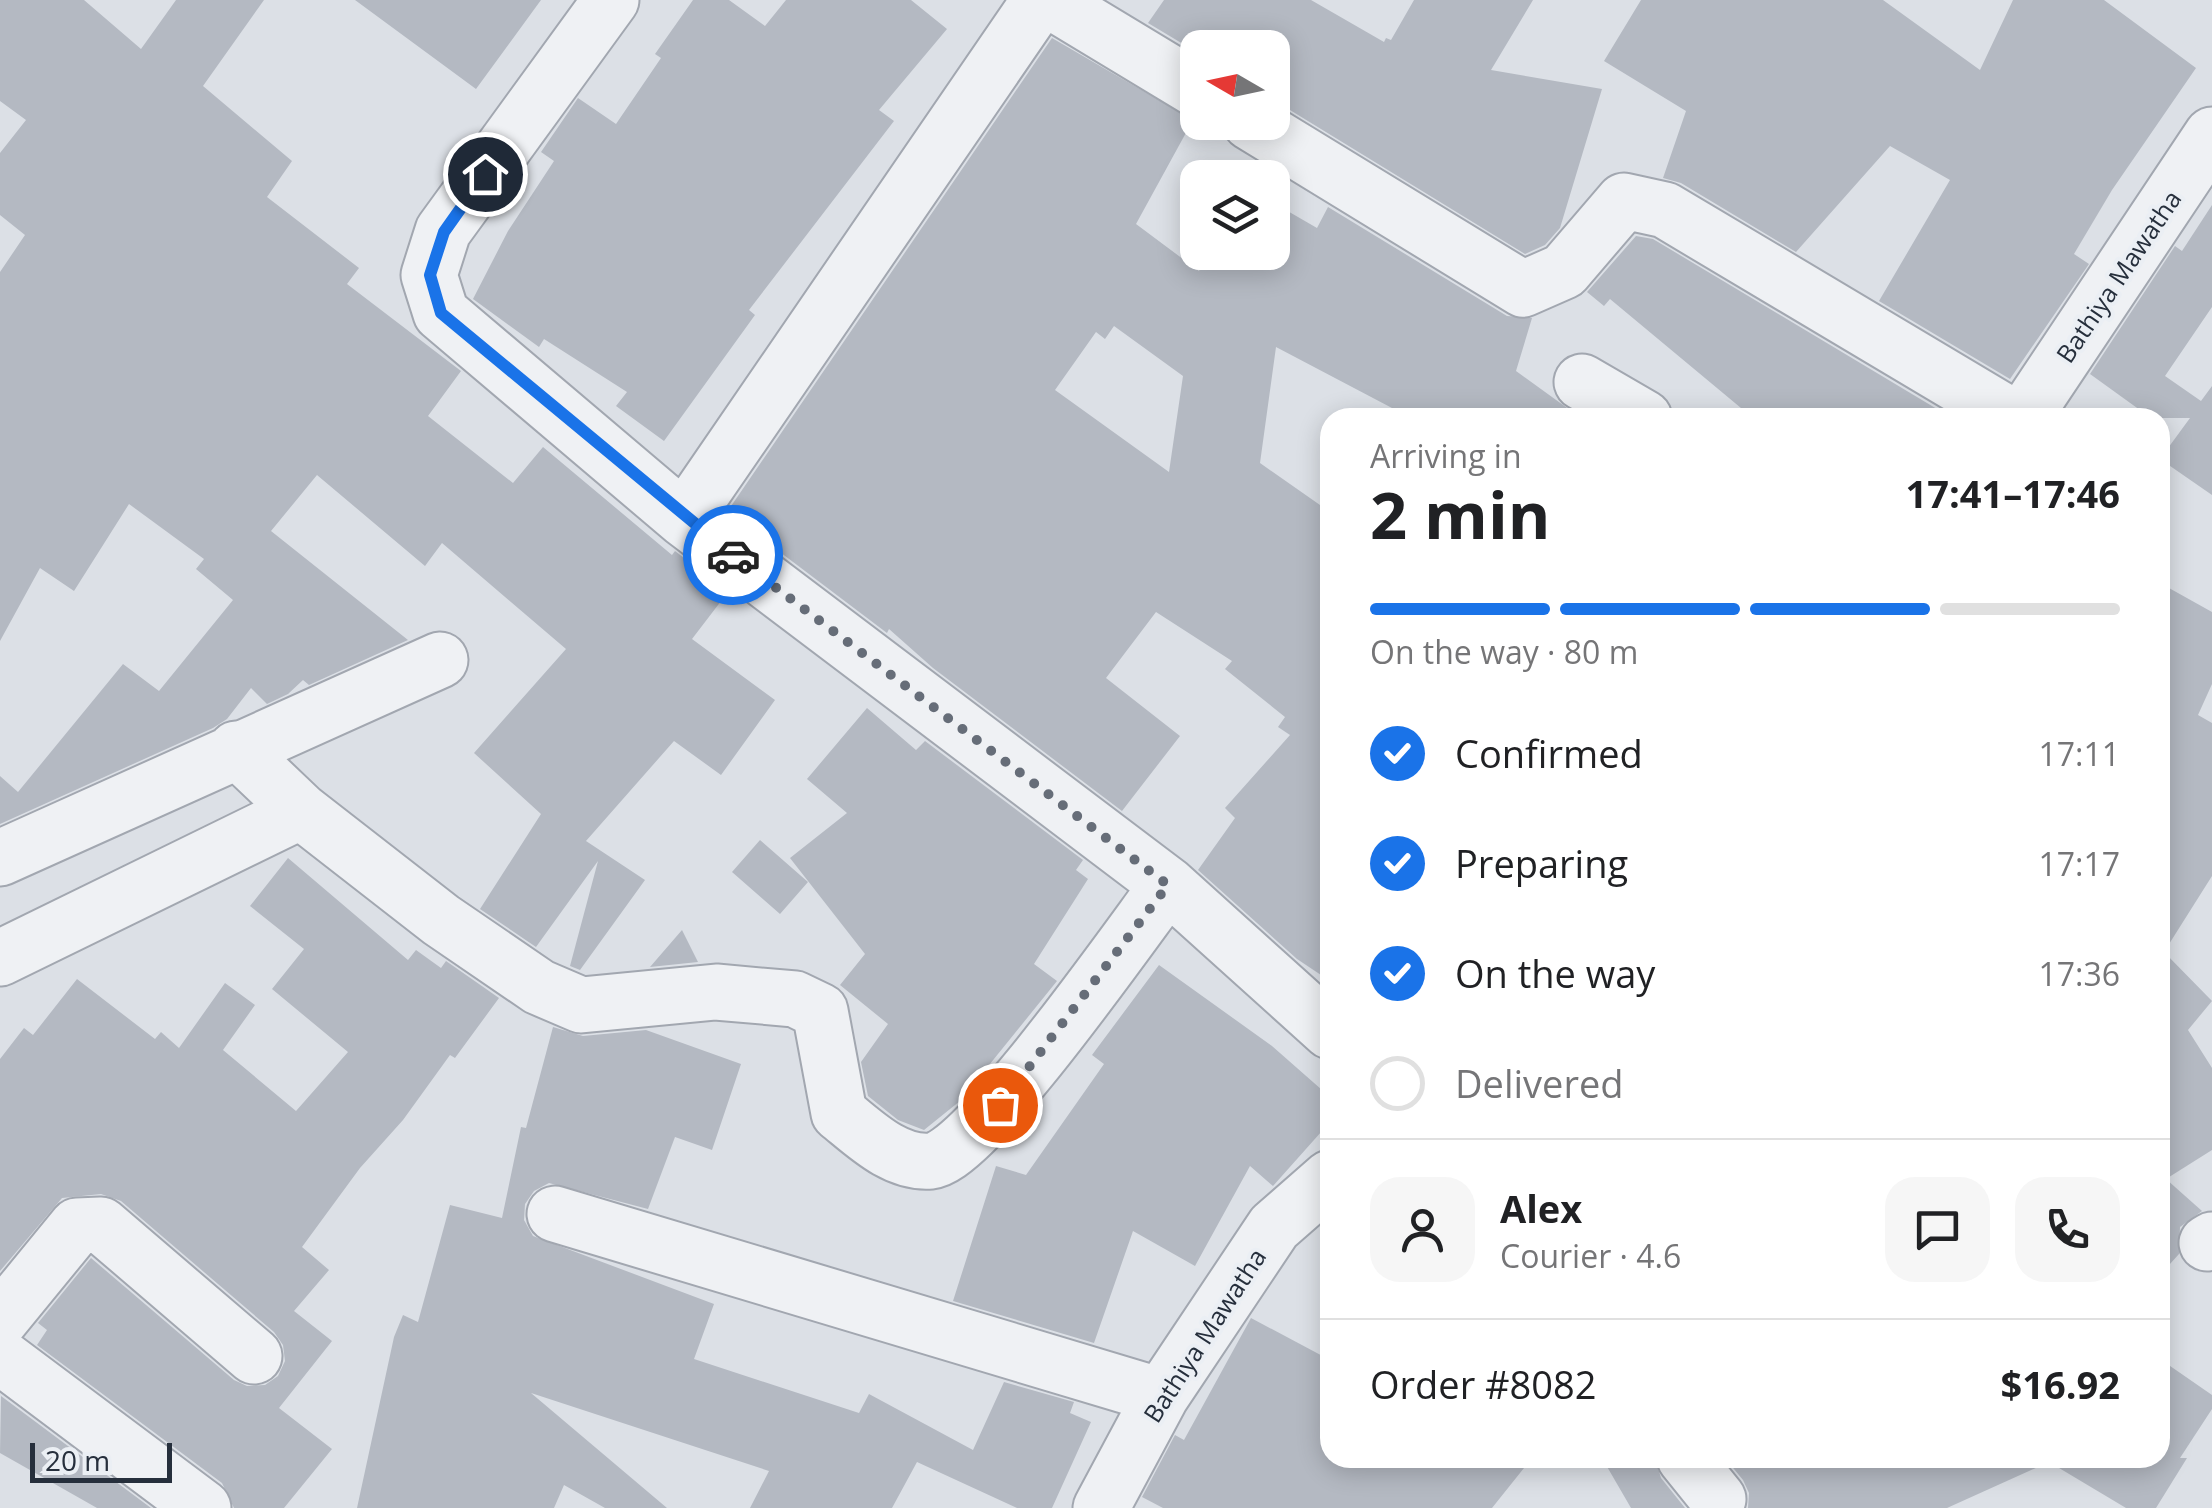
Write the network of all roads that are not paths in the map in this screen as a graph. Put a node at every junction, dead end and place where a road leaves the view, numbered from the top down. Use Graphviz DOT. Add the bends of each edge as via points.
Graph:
graph roads {
  1 [pos="611,0"];
  2 [pos="1040,0"];
  3 [pos="1050,0"];
  4 [pos="1180,79"];
  5 [pos="2212,136"];
  6 [pos="1280,140"];
  7 [pos="1582,382"];
  8 [pos="1627,408"];
  9 [pos="1997,408"];
  10 [pos="2030,408"];
  11 [pos="684,518"];
  12 [pos="440,660"];
  13 [pos="236,749"];
  14 [pos="300,811"];
  15 [pos="0,858"];
  16 [pos="1168,885"];
  17 [pos="0,958"];
  18 [pos="1320,1022"];
  19 [pos="1320,1187"];
  20 [pos="555,1214"];
  21 [pos="0,1320"];
  22 [pos="0,1356"];
  23 [pos="254,1356"];
  24 [pos="1161,1396"];
  25 [pos="203,1508"];
  26 [pos="1100,1508"];
  1 -- 11 [label="street" via="444,232 430,275 441,313"];
  2 -- 11 [label="street"];
  3 -- 4 [label="street"];
  5 -- 10 [label="street, Bathiya Mawatha"];
  6 -- 9 [label="street" via="1524,289 1564,271 1624,201 1664,210"];
  7 -- 8 [label="street"];
  11 -- 16 [label="street"];
  12 -- 13 [label="street"];
  13 -- 14 [label="street"];
  13 -- 15 [label="street"];
  14 -- 16 [label="street" via="440,920 538,987 581,1005 716,992 794,999 820,1011 839,1113 901,1158 932,1161 947,1156 1000,1105"];
  14 -- 17 [label="street"];
  16 -- 18 [label="street"];
  19 -- 24 [label="street, Bathiya Mawatha" via="1274,1226"];
  20 -- 24 [label="street"];
  21 -- 23 [label="street" via="77,1226 101,1225"];
  22 -- 25 [label="street"];
  24 -- 26 [label="street, Bathiya Mawatha"];
}
